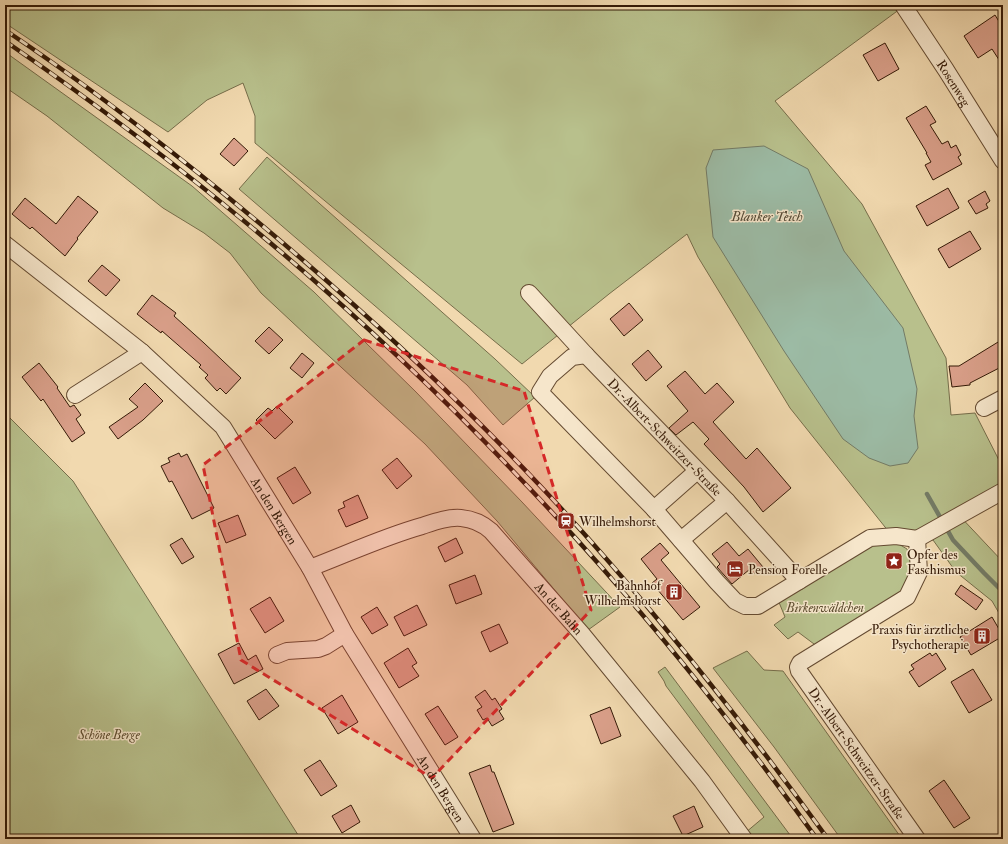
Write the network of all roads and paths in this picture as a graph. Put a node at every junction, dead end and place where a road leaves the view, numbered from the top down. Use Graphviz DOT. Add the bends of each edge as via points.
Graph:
graph roads {
  1 [pos="903,5"];
  2 [pos="1003,161"];
  3 [pos="5,244"];
  4 [pos="529,293"];
  5 [pos="142,352"];
  6 [pos="586,355"];
  7 [pos="75,395"];
  8 [pos="1003,398"];
  9 [pos="984,408"];
  10 [pos="697,471"];
  11 [pos="1003,491"];
  12 [pos="727,501"];
  13 [pos="654,509"];
  14 [pos="923,536"];
  15 [pos="681,540"];
  16 [pos="310,568"];
  17 [pos="799,581"];
  18 [pos="345,634"];
  19 [pos="277,655"];
  20 [pos="473,839"];
  21 [pos="744,839"];
  22 [pos="917,839"];
  1 -- 2 [label="street, Rosenweg"];
  3 -- 5 [label="street, An den Bergen"];
  4 -- 6 [label="street, Dr.-Albert-Schweitzer-Straße"];
  5 -- 7 [label="street"];
  5 -- 16 [label="street, An den Bergen" via="223,427"];
  6 -- 10 [label="street, Dr.-Albert-Schweitzer-Straße"];
  6 -- 13 [label="street" via="572,358 550,376 540,392"];
  8 -- 9 [label="street"];
  10 -- 12 [label="street, Dr.-Albert-Schweitzer-Straße"];
  10 -- 13 [label="street"];
  11 -- 14 [label="street"];
  12 -- 15 [label="street"];
  12 -- 17 [label="street, Dr.-Albert-Schweitzer-Straße"];
  13 -- 15 [label="street"];
  14 -- 17 [label="street" via="870,538"];
  14 -- 22 [label="street, Dr.-Albert-Schweitzer-Straße" via="919,572 907,597 800,663 798,667"];
  15 -- 17 [label="street" via="719,585 735,601 746,606 758,606"];
  16 -- 18 [label="street, An den Bergen"];
  16 -- 21 [label="street, An der Bahn" via="402,532 442,520 460,518 474,520 486,526 582,634 702,781"];
  18 -- 19 [label="street" via="318,649 287,651"];
  18 -- 20 [label="street, An den Bergen"];
}
